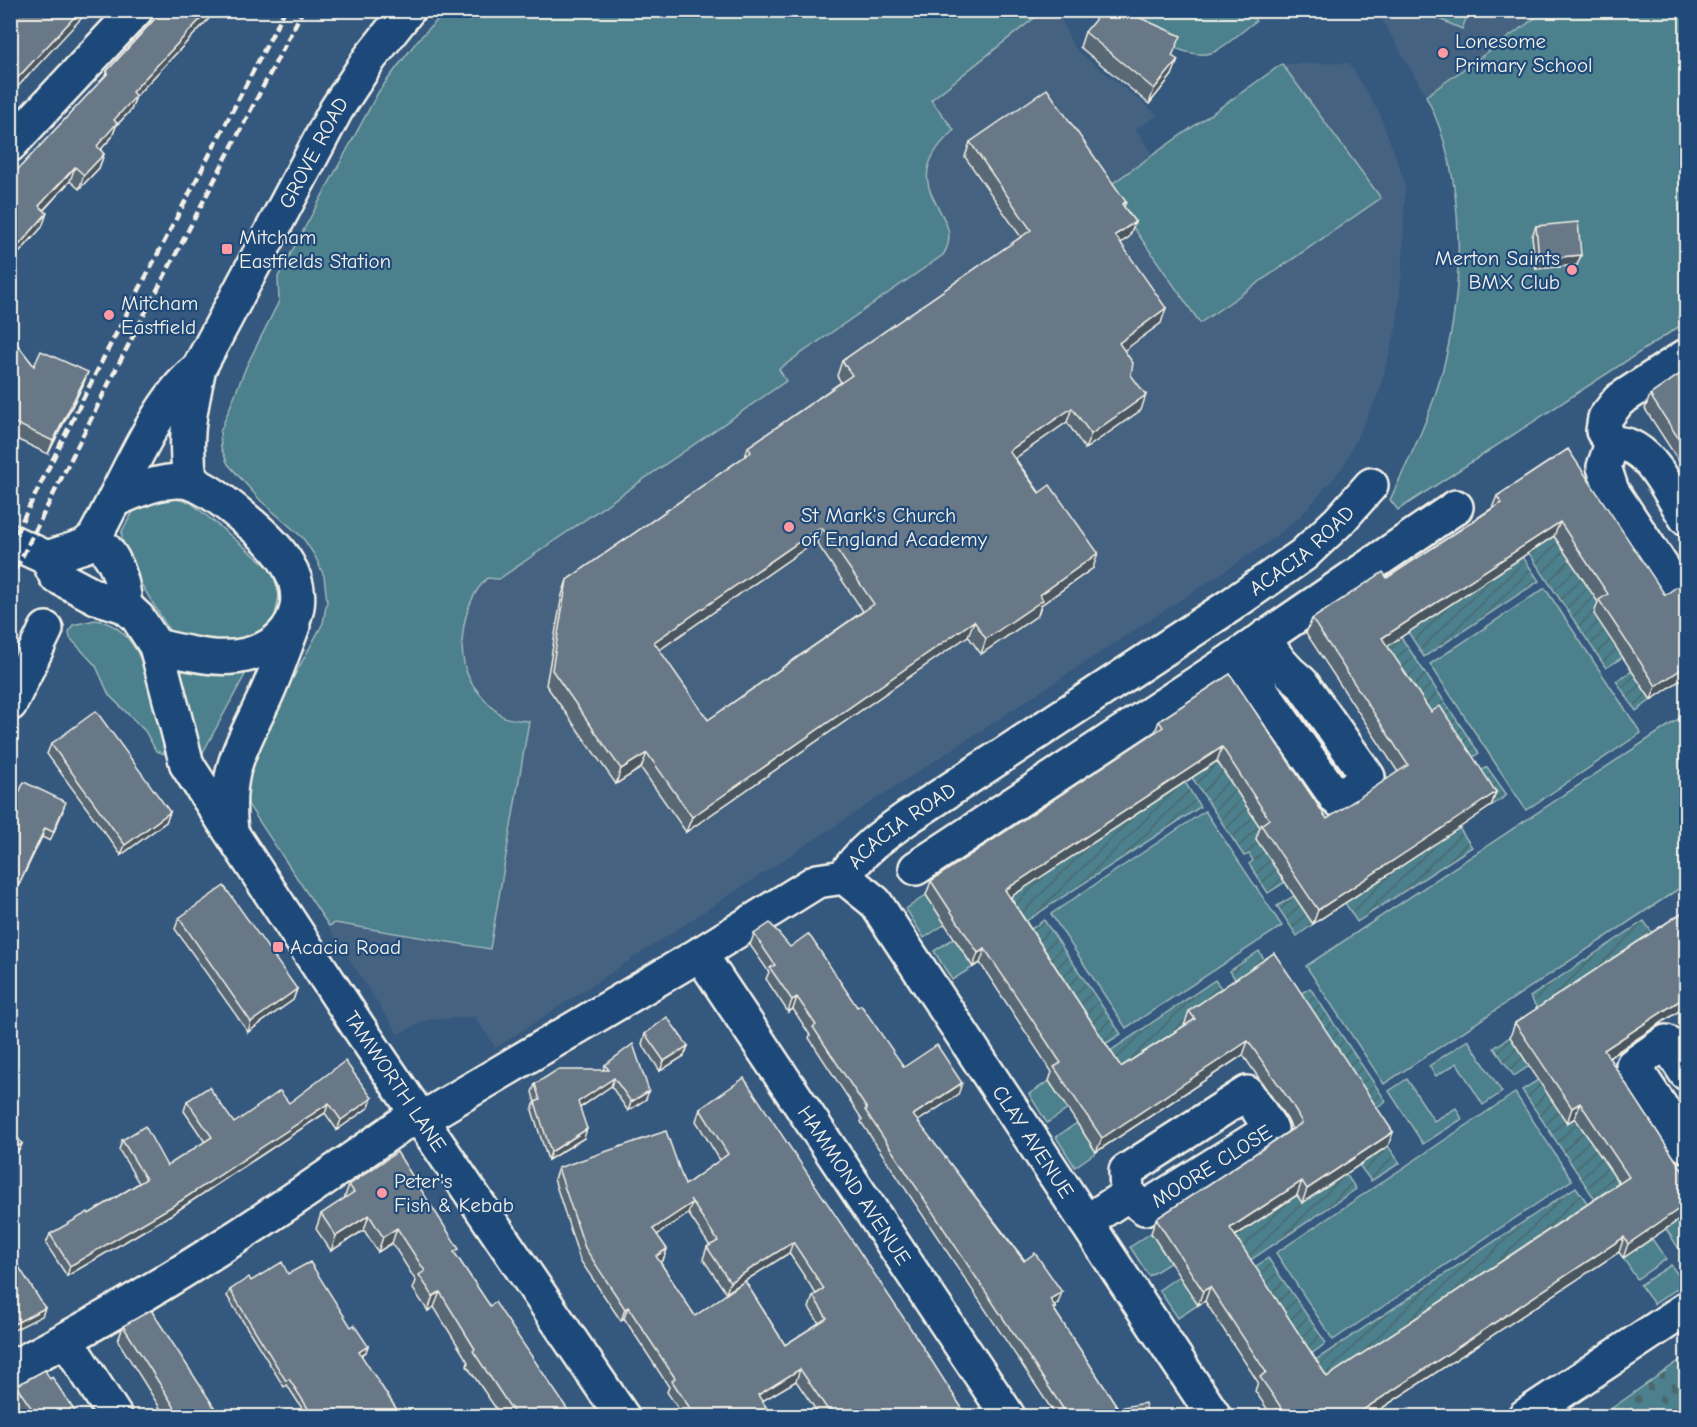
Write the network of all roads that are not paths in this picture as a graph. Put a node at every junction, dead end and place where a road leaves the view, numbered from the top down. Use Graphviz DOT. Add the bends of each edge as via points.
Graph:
graph roads {
  1 [pos="136,10"];
  2 [pos="408,10"];
  3 [pos="10,145"];
  4 [pos="1686,356"];
  5 [pos="199,368"];
  6 [pos="1612,443"];
  7 [pos="191,483"];
  8 [pos="1371,485"];
  9 [pos="117,499"];
  10 [pos="1456,507"];
  11 [pos="1686,518"];
  12 [pos="94,538"];
  13 [pos="11,542"];
  14 [pos="47,558"];
  15 [pos="1686,578"];
  16 [pos="1231,605"];
  17 [pos="125,606"];
  18 [pos="294,625"];
  19 [pos="46,629"];
  20 [pos="156,646"];
  21 [pos="1251,647"];
  22 [pos="10,704"];
  23 [pos="231,833"];
  24 [pos="916,868"];
  25 [pos="844,877"];
  26 [pos="700,954"];
  27 [pos="1686,1073"];
  28 [pos="422,1119"];
  29 [pos="1686,1145"];
  30 [pos="1127,1195"];
  31 [pos="1086,1222"];
  32 [pos="1686,1308"];
  33 [pos="66,1340"];
  34 [pos="10,1369"];
  35 [pos="116,1416"];
  36 [pos="622,1416"];
  37 [pos="1008,1416"];
  38 [pos="1214,1416"];
  39 [pos="1525,1416"];
  1 -- 3 [label="street"];
  2 -- 5 [label="street, GROVE ROAD" via="336,110"];
  4 -- 6 [label="street" via="1610,409 1603,431"];
  5 -- 7 [label="street, GROVE ROAD" via="185,454"];
  5 -- 9 [label="street, GROVE ROAD" via="182,382 129,470"];
  6 -- 11 [label="street" via="1635,449 1645,459"];
  6 -- 15 [label="street" via="1604,467 1612,491 1668,576"];
  7 -- 9 [label="street" via="143,488"];
  7 -- 18 [label="street" via="232,508 289,566 297,596"];
  8 -- 16 [label="street, ACACIA ROAD" via="1303,555"];
  9 -- 12 [label="street"];
  10 -- 21 [label="street, ACACIA ROAD"];
  12 -- 14 [label="street" via="84,546"];
  12 -- 17 [label="street" via="109,549 124,583"];
  13 -- 14 [label="street"];
  14 -- 17 [label="street" via="56,576 96,597"];
  16 -- 21 [label="street"];
  16 -- 25 [label="street, ACACIA ROAD" via="907,818 872,844"];
  17 -- 20 [label="street"];
  18 -- 20 [label="street" via="273,644 246,655 205,656"];
  18 -- 23 [label="street, TAMWORTH LANE" via="267,694 238,751 228,803"];
  19 -- 22 [label="street"];
  20 -- 23 [label="street, TAMWORTH LANE" via="187,765"];
  21 -- 24 [label="street, ACACIA ROAD"];
  23 -- 28 [label="street, TAMWORTH LANE"];
  25 -- 26 [label="street, ACACIA ROAD" via="817,881"];
  25 -- 31 [label="street, CLAY AVENUE" via="874,902"];
  26 -- 28 [label="street, ACACIA ROAD"];
  26 -- 37 [label="street, HAMMOND AVENUE"];
  27 -- 29 [label="street" via="1666,1042 1633,1065"];
  28 -- 33 [label="street, ACACIA ROAD" via="402,1124 235,1240"];
  28 -- 36 [label="street, TAMWORTH LANE"];
  30 -- 31 [label="street, MOORE CLOSE"];
  31 -- 38 [label="street, CLAY AVENUE"];
  32 -- 39 [label="street"];
  33 -- 34 [label="street, ACACIA ROAD"];
  33 -- 35 [label="street"];
}
